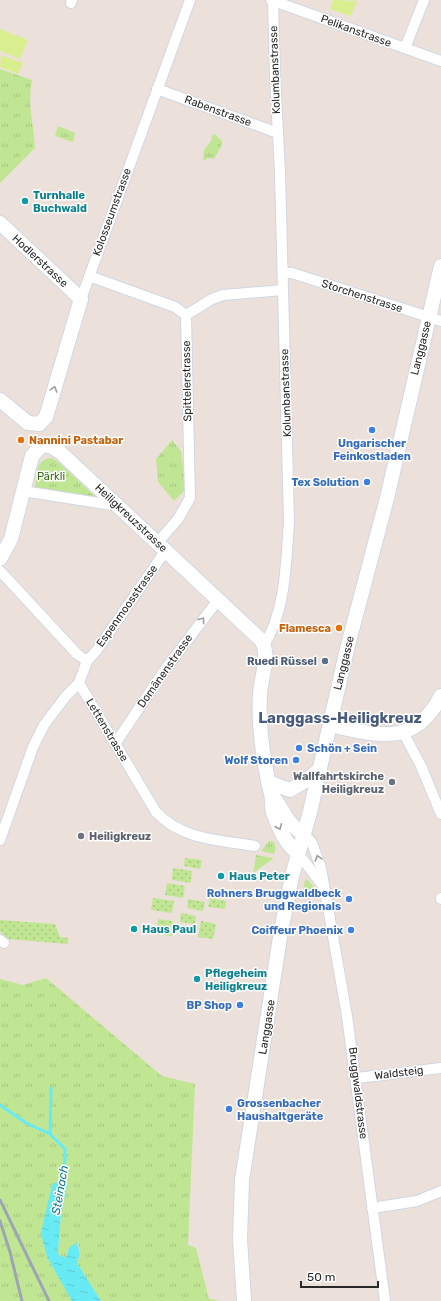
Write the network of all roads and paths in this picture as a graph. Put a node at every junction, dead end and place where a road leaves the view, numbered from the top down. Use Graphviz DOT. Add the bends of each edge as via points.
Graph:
graph roads {
  1 [pos="190,0"];
  2 [pos="273,0"];
  3 [pos="424,0"];
  4 [pos="405,48"];
  5 [pos="441,61"];
  6 [pos="157,89"];
  7 [pos="278,133"];
  8 [pos="0,223"];
  9 [pos="441,266"];
  10 [pos="283,273"];
  11 [pos="89,276"];
  12 [pos="283,290"];
  13 [pos="80,299"];
  14 [pos="186,315"];
  15 [pos="435,319"];
  16 [pos="0,400"];
  17 [pos="39,424"];
  18 [pos="44,446"];
  19 [pos="24,491"];
  20 [pos="118,506"];
  21 [pos="162,546"];
  22 [pos="0,559"];
  23 [pos="0,571"];
  24 [pos="218,600"];
  25 [pos="264,645"];
  26 [pos="87,661"];
  27 [pos="79,683"];
  28 [pos="441,696"];
  29 [pos="330,725"];
  30 [pos="403,732"];
  31 [pos="115,744"];
  32 [pos="320,769"];
  33 [pos="270,788"];
  34 [pos="440,808"];
  35 [pos="304,834"];
  36 [pos="0,840"];
  37 [pos="255,846"];
  38 [pos="298,853"];
  39 [pos="323,886"];
  40 [pos="441,1068"];
  41 [pos="356,1078"];
  42 [pos="441,1191"];
  43 [pos="372,1208"];
  44 [pos="244,1301"];
  45 [pos="385,1301"];
  1 -- 6 [label="street, Kolosseumstrasse"];
  2 -- 4 [label="street, Pelikanstrasse"];
  2 -- 7 [label="street, Kolumbanstrasse"];
  3 -- 4 [label="street"];
  4 -- 5 [label="street, Pelikanstrasse"];
  6 -- 7 [label="street, Rabenstrasse"];
  6 -- 11 [label="street, Kolosseumstrasse"];
  7 -- 10 [label="street, Kolumbanstrasse"];
  8 -- 13 [label="main road, Hodlerstrasse"];
  9 -- 15 [label="main road, Langgasse"];
  10 -- 12 [label="street, Kolumbanstrasse"];
  10 -- 15 [label="street, Storchenstrasse" via="292,273"];
  11 -- 13 [label="street, Kolosseumstrasse"];
  11 -- 14 [label="street" via="175,307"];
  12 -- 14 [label="street" via="223,294"];
  12 -- 25 [label="street, Kolumbanstrasse" via="289,522 286,564 277,614 274,627"];
  17 -- 13 [label="main road, Kolosseumstrasse, one-way" via="46,417"];
  14 -- 21 [label="street, Spittelerstrasse" via="190,498"];
  15 -- 29 [label="main road, Langgasse" via="347,648"];
  16 -- 17 [label="main road" via="28,423"];
  17 -- 18 [label="main road"];
  18 -- 19 [label="main road" via="32,456"];
  18 -- 20 [label="main road, Heiligkreuzstrasse" via="50,445 60,452"];
  19 -- 20 [label="street"];
  19 -- 22 [label="main road" via="10,539"];
  20 -- 21 [label="main road, Heiligkreuzstrasse"];
  21 -- 24 [label="main road, Heiligkreuzstrasse"];
  21 -- 26 [label="street, Espenmoosstrasse" via="97,650"];
  23 -- 26 [label="street" via="77,654"];
  24 -- 25 [label="main road, Heiligkreuzstrasse" via="256,634"];
  31 -- 24 [label="street, Domänenstrasse, one-way" via="164,671"];
  25 -- 33 [label="main road, Kolumbanstrasse" via="260,727"];
  26 -- 27 [label="street"];
  27 -- 31 [label="street, Lettenstrasse"];
  27 -- 36 [label="street" via="44,725 33,747"];
  28 -- 30 [label="main road" via="428,716"];
  29 -- 30 [label="main road" via="379,735"];
  29 -- 32 [label="main road, Langgasse"];
  30 -- 34 [label="street"];
  31 -- 37 [label="street, Lettenstrasse" via="156,812 168,824 191,835"];
  32 -- 33 [label="main road" via="290,790"];
  32 -- 35 [label="main road, Langgasse"];
  33 -- 35 [label="main road, Kolumbanstrasse" via="290,825"];
  33 -- 38 [label="main road, Kolumbanstrasse, one-way" via="273,811 284,837"];
  35 -- 38 [label="main road, Langgasse"];
  39 -- 35 [label="street, Bruggwaldstrasse, one-way" via="317,852"];
  38 -- 39 [label="street, Bruggwaldstrasse"];
  38 -- 44 [label="main road, Langgasse" via="281,931 242,1180 240,1239"];
  39 -- 41 [label="street, Bruggwaldstrasse"];
  40 -- 41 [label="street, Waldsteig"];
  41 -- 43 [label="street, Bruggwaldstrasse"];
  42 -- 43 [label="street" via="417,1201"];
  43 -- 45 [label="street, Bruggwaldstrasse"];
}
